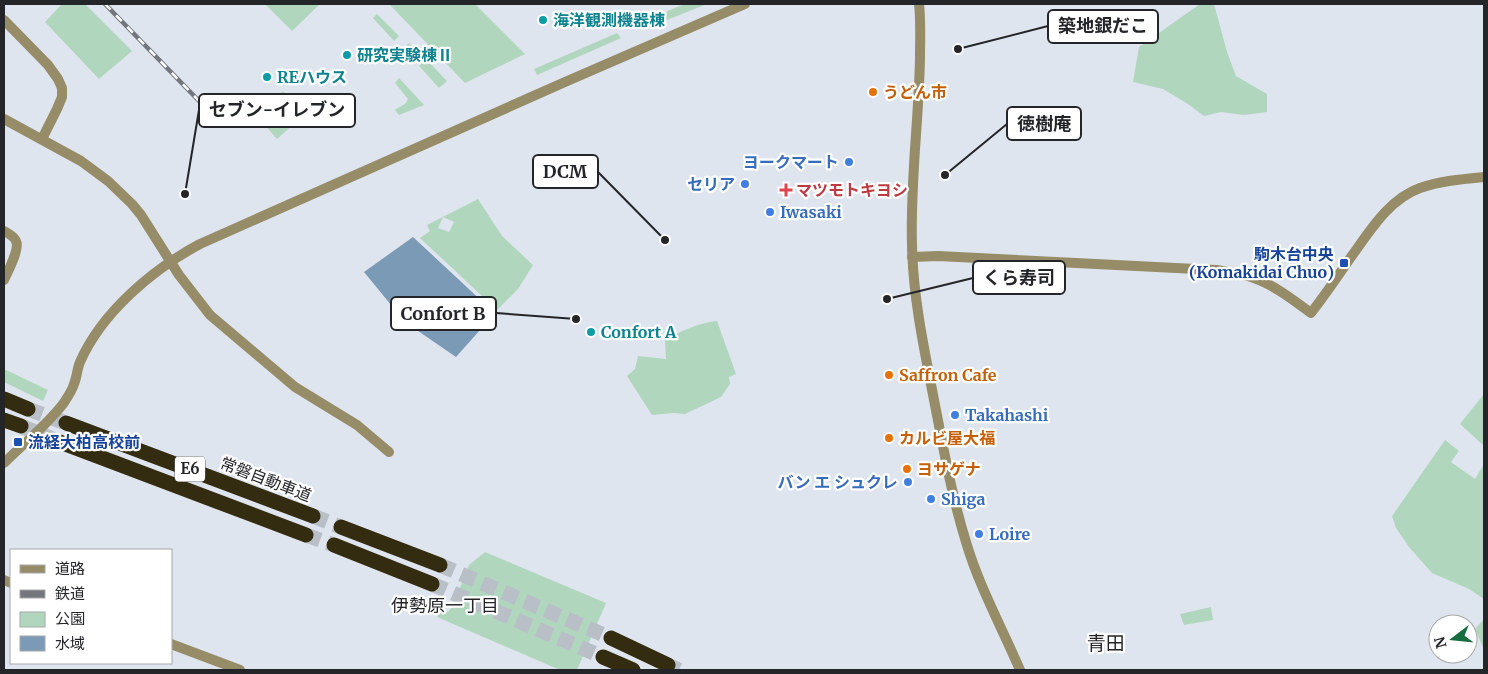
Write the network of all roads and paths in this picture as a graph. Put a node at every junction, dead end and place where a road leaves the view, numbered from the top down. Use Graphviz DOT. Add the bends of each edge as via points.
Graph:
graph roads {
  1 [pos="745,4"];
  2 [pos="919,4"];
  3 [pos="4,20"];
  4 [pos="4,119"];
  5 [pos="42,139"];
  6 [pos="1484,176"];
  7 [pos="4,231"];
  8 [pos="912,257"];
  9 [pos="170,261"];
  10 [pos="4,280"];
  11 [pos="4,399"];
  12 [pos="28,409"];
  13 [pos="4,420"];
  14 [pos="66,423"];
  15 [pos="21,426"];
  16 [pos="60,442"];
  17 [pos="389,452"];
  18 [pos="4,463"];
  19 [pos="313,516"];
  20 [pos="341,526"];
  21 [pos="306,535"];
  22 [pos="334,545"];
  23 [pos="440,565"];
  24 [pos="432,584"];
  25 [pos="611,638"];
  26 [pos="172,644"];
  27 [pos="603,657"];
  28 [pos="668,665"];
  29 [pos="240,670"];
  30 [pos="633,670"];
  31 [pos="1020,670"];
  1 -- 9 [label="street" via="200,244"];
  2 -- 8 [label="street"];
  3 -- 5 [label="street" via="48,65 62,88 62,98"];
  4 -- 5 [label="street"];
  5 -- 9 [label="street" via="81,161 120,192 141,215"];
  6 -- 8 [label="street" via="1420,188 1394,203 1311,313 1277,289 1234,272"];
  7 -- 10 [label="street" via="12,235 17,248"];
  8 -- 31 [label="street" via="922,337 966,542"];
  9 -- 17 [label="street" via="201,305 227,331 295,387 357,425"];
  9 -- 18 [label="street" via="113,311 80,362 75,383 57,412"];
  11 -- 12 [label="highway"];
  13 -- 15 [label="highway"];
  14 -- 19 [label="highway, 常磐自動車道 / E6"];
  16 -- 21 [label="highway, E6"];
  20 -- 23 [label="highway"];
  22 -- 24 [label="highway"];
  25 -- 28 [label="highway"];
  26 -- 29 [label="street"];
  27 -- 30 [label="highway"];
}
